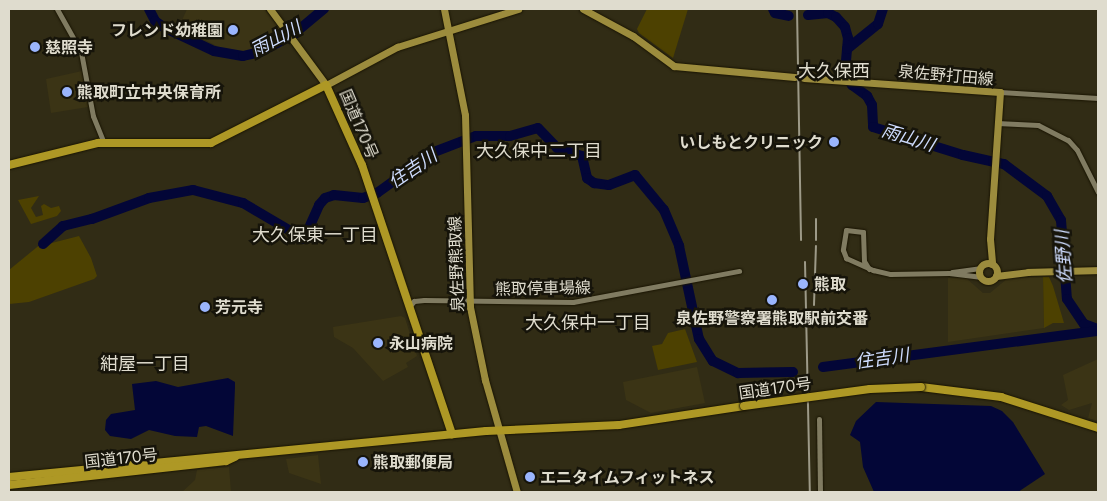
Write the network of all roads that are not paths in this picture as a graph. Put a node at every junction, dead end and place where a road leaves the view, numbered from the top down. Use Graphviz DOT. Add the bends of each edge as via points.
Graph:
graph roads {
  1 [pos="57,9"];
  2 [pos="270,9"];
  3 [pos="444,9"];
  4 [pos="518,9"];
  5 [pos="583,9"];
  6 [pos="450,31"];
  7 [pos="794,77"];
  8 [pos="804,78"];
  9 [pos="326,85"];
  10 [pos="1000,92"];
  11 [pos="1098,98"];
  12 [pos="997,124"];
  13 [pos="104,143"];
  14 [pos="9,165"];
  15 [pos="1098,192"];
  16 [pos="990,239"];
  17 [pos="993,266"];
  18 [pos="982,267"];
  19 [pos="870,268"];
  20 [pos="1098,270"];
  21 [pos="739,271"];
  22 [pos="1028,272"];
  23 [pos="950,273"];
  24 [pos="996,276"];
  25 [pos="980,277"];
  26 [pos="469,301"];
  27 [pos="408,307"];
  28 [pos="819,419"];
  29 [pos="1098,428"];
  30 [pos="500,431"];
  31 [pos="452,434"];
  32 [pos="235,457"];
  33 [pos="9,477"];
  34 [pos="9,485"];
  35 [pos="517,492"];
  36 [pos="820,492"];
  1 -- 13 [label="street" via="81,52 93,116"];
  2 -- 9 [label="main road"];
  3 -- 6 [label="main road"];
  4 -- 6 [label="main road"];
  5 -- 7 [label="main road" via="633,36 674,66"];
  6 -- 9 [label="main road" via="392,50"];
  6 -- 26 [label="main road, 泉佐野熊取線" via="467,145"];
  8 -- 10 [label="main road, 泉佐野打田線"];
  9 -- 13 [label="highway, 国道170号" via="211,143"];
  9 -- 27 [label="highway, 国道170号" via="370,190"];
  10 -- 11 [label="street"];
  10 -- 12 [label="main road, 泉佐野打田線"];
  12 -- 15 [label="street" via="1038,125 1068,140 1078,150"];
  12 -- 16 [label="main road, 泉佐野打田線"];
  13 -- 14 [label="highway, 国道170号"];
  16 -- 17 [label="main road, 泉佐野打田線"];
  16 -- 18 [label="main road, 泉佐野打田線"];
  17 -- 18 [label="main road"];
  17 -- 22 [label="main road"];
  17 -- 24 [label="main road, 泉佐野打田線"];
  18 -- 23 [label="street"];
  18 -- 25 [label="main road, 泉佐野打田線"];
  19 -- 19 [label="street" via="846,258 843,250 846,230 863,232 864,261"];
  19 -- 23 [label="street" via="890,274"];
  20 -- 22 [label="main road"];
  21 -- 26 [label="street, 熊取停車場線" via="573,302"];
  22 -- 24 [label="main road"];
  23 -- 25 [label="street"];
  24 -- 25 [label="main road" via="987,281"];
  26 -- 27 [label="street, 熊取停車場線" via="424,300 414,301"];
  26 -- 30 [label="main road, 泉佐野熊取線" via="474,334"];
  27 -- 31 [label="highway, 国道170号"];
  28 -- 36 [label="street"];
  29 -- 30 [label="highway, 国道170号, bridge" via="1001,397 921,387 870,389 619,425"];
  30 -- 31 [label="highway, 国道170号"];
  30 -- 35 [label="main road, 泉佐野熊取線"];
  31 -- 32 [label="highway, 国道170号"];
  32 -- 33 [label="highway, 国道170号" via="183,458"];
  32 -- 34 [label="highway, 国道170号" via="226,461"];
}
